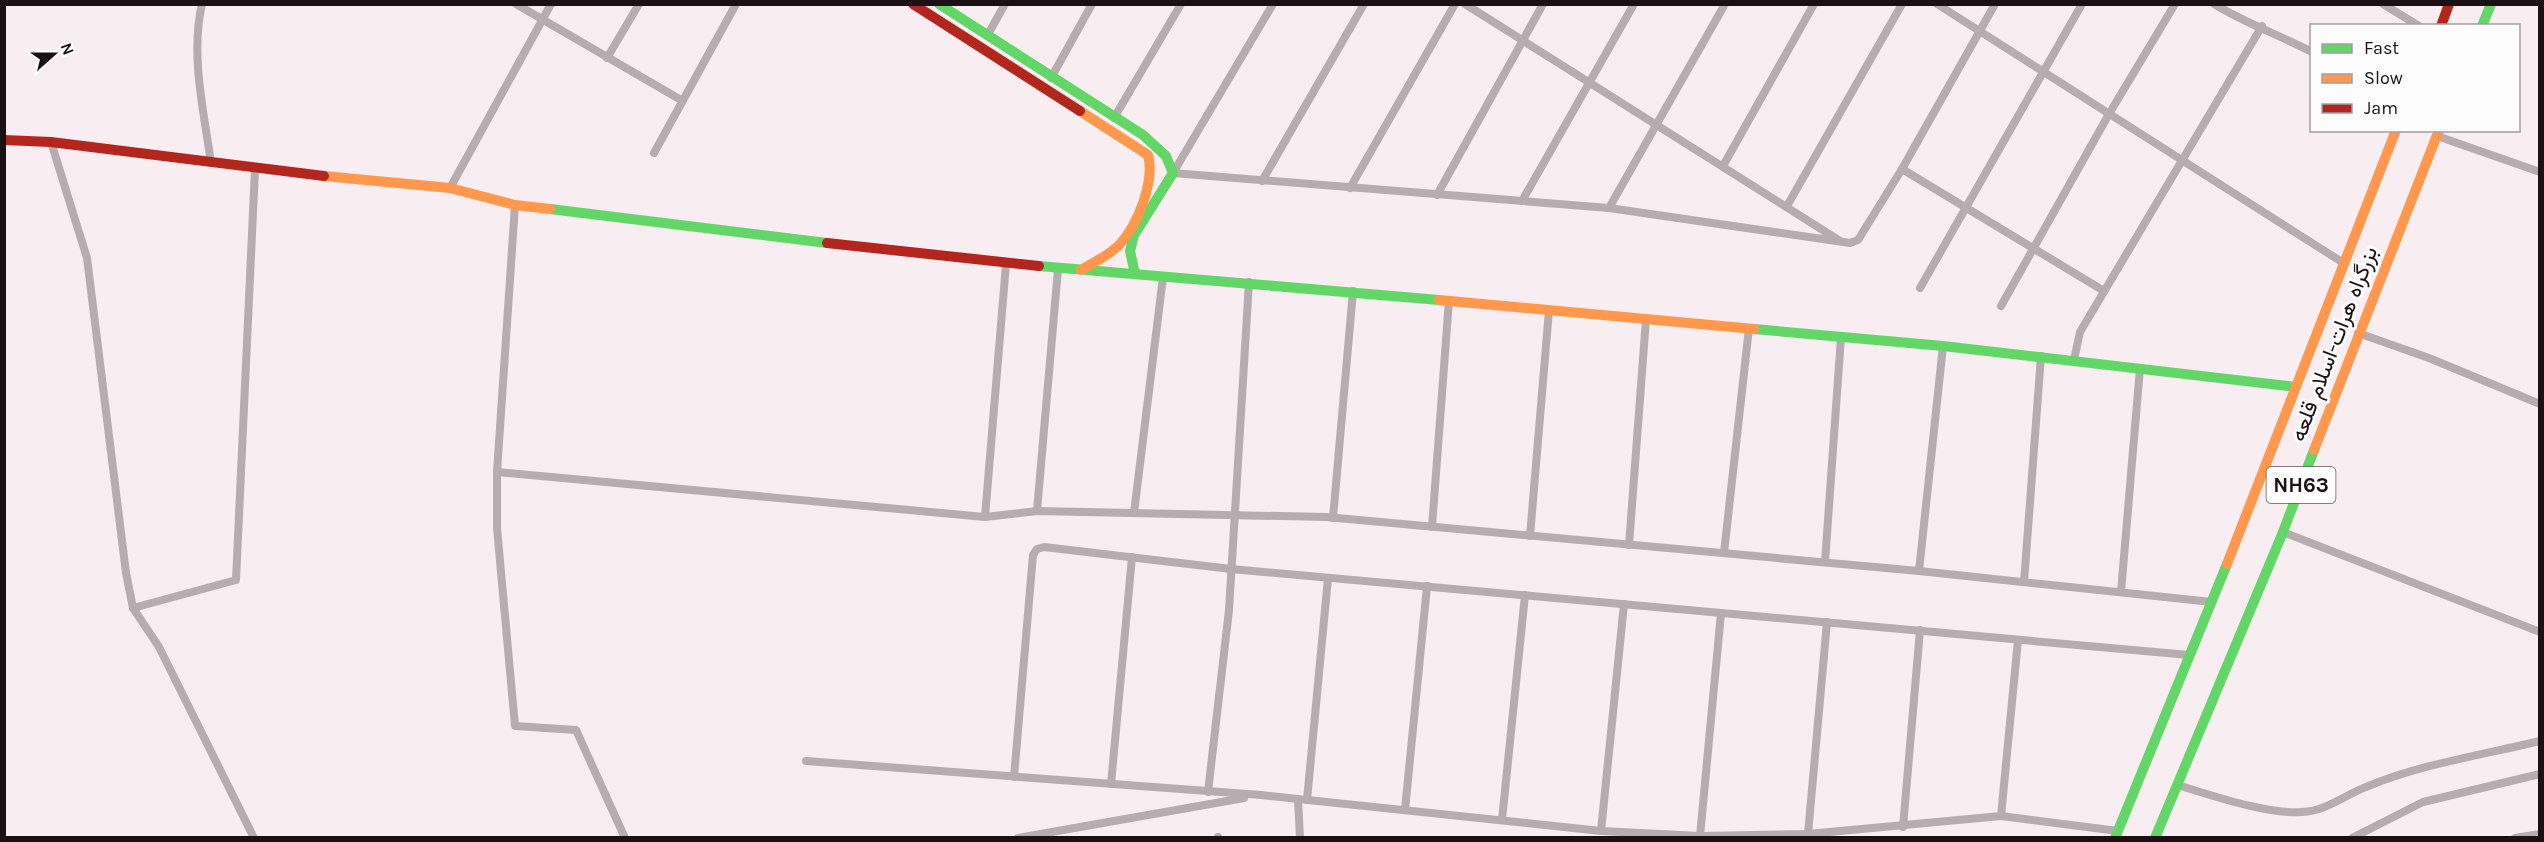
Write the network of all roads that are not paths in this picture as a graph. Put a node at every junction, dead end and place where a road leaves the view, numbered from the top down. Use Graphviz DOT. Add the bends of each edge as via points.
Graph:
graph roads {
  1 [pos="202,4"];
  2 [pos="516,4"];
  3 [pos="551,4"];
  4 [pos="639,4"];
  5 [pos="736,4"];
  6 [pos="913,4"];
  7 [pos="939,4"];
  8 [pos="1005,4"];
  9 [pos="1092,4"];
  10 [pos="1181,4"];
  11 [pos="1274,4"];
  12 [pos="1364,4"];
  13 [pos="1455,4"];
  14 [pos="1465,4"];
  15 [pos="1543,4"];
  16 [pos="1634,4"];
  17 [pos="1725,4"];
  18 [pos="1814,4"];
  19 [pos="1902,4"];
  20 [pos="1937,4"];
  21 [pos="1995,4"];
  22 [pos="2082,4"];
  23 [pos="2175,4"];
  24 [pos="2214,4"];
  25 [pos="2384,4"];
  26 [pos="2449,4"];
  27 [pos="2491,4"];
  28 [pos="542,21"];
  29 [pos="2416,24"];
  30 [pos="2442,24"];
  31 [pos="2483,24"];
  32 [pos="2262,26"];
  33 [pos="1979,31"];
  34 [pos="987,36"];
  35 [pos="1522,40"];
  36 [pos="2310,51"];
  37 [pos="607,58"];
  38 [pos="2044,73"];
  39 [pos="1051,78"];
  40 [pos="1589,82"];
  41 [pos="681,100"];
  42 [pos="2109,114"];
  43 [pos="1114,118"];
  44 [pos="1657,125"];
  45 [pos="2395,132"];
  46 [pos="2438,133"];
  47 [pos="4,140"];
  48 [pos="51,142"];
  49 [pos="654,153"];
  50 [pos="2181,160"];
  51 [pos="211,163"];
  52 [pos="1723,166"];
  53 [pos="255,169"];
  54 [pos="1902,169"];
  55 [pos="2540,172"];
  56 [pos="1173,173"];
  57 [pos="1262,181"];
  58 [pos="450,188"];
  59 [pos="1350,188"];
  60 [pos="1437,195"];
  61 [pos="1522,201"];
  62 [pos="514,205"];
  63 [pos="1787,206"];
  64 [pos="1609,208"];
  65 [pos="1966,208"];
  66 [pos="1843,243"];
  67 [pos="2034,248"];
  68 [pos="1006,264"];
  69 [pos="2345,264"];
  70 [pos="1058,269"];
  71 [pos="1081,270"];
  72 [pos="1135,274"];
  73 [pos="1163,277"];
  74 [pos="1249,282"];
  75 [pos="1920,288"];
  76 [pos="1353,291"];
  77 [pos="2104,291"];
  78 [pos="1449,300"];
  79 [pos="2001,306"];
  80 [pos="1549,310"];
  81 [pos="1646,319"];
  82 [pos="1749,328"];
  83 [pos="2358,333"];
  84 [pos="1841,337"];
  85 [pos="1944,346"];
  86 [pos="2041,356"];
  87 [pos="2074,360"];
  88 [pos="2140,368"];
  89 [pos="2296,387"];
  90 [pos="2540,404"];
  91 [pos="497,472"];
  92 [pos="1037,511"];
  93 [pos="1134,513"];
  94 [pos="1236,516"];
  95 [pos="985,517"];
  96 [pos="1334,518"];
  97 [pos="1432,527"];
  98 [pos="2283,532"];
  99 [pos="1530,536"];
  100 [pos="1629,544"];
  101 [pos="1724,553"];
  102 [pos="1132,557"];
  103 [pos="1826,562"];
  104 [pos="1231,569"];
  105 [pos="1919,571"];
  106 [pos="1328,578"];
  107 [pos="2024,582"];
  108 [pos="1427,586"];
  109 [pos="2121,592"];
  110 [pos="1525,595"];
  111 [pos="2212,602"];
  112 [pos="1624,604"];
  113 [pos="133,608"];
  114 [pos="1721,613"];
  115 [pos="1827,622"];
  116 [pos="1920,630"];
  117 [pos="2540,632"];
  118 [pos="2018,640"];
  119 [pos="2189,655"];
  120 [pos="2540,741"];
  121 [pos="806,761"];
  122 [pos="2540,774"];
  123 [pos="1014,777"];
  124 [pos="1111,784"];
  125 [pos="2177,785"];
  126 [pos="1208,792"];
  127 [pos="1261,795"];
  128 [pos="1298,799"];
  129 [pos="1307,800"];
  130 [pos="1405,810"];
  131 [pos="2001,816"];
  132 [pos="1502,820"];
  133 [pos="1903,827"];
  134 [pos="1601,831"];
  135 [pos="1808,834"];
  136 [pos="2117,834"];
  137 [pos="2540,834"];
  138 [pos="1700,836"];
  139 [pos="254,837"];
  140 [pos="625,837"];
  141 [pos="1018,837"];
  142 [pos="1300,837"];
  143 [pos="2155,837"];
  144 [pos="2352,837"];
  145 [pos="2515,837"];
  1 -- 51 [label="street" via="199,69"];
  2 -- 28 [label="street"];
  3 -- 28 [label="street"];
  4 -- 37 [label="street"];
  5 -- 41 [label="street"];
  6 -- 71 [label="main road" via="1144,151 1151,160 1150,177 1126,236 1116,248"];
  7 -- 34 [label="main road"];
  8 -- 34 [label="street"];
  9 -- 39 [label="street"];
  10 -- 43 [label="street"];
  11 -- 56 [label="street"];
  12 -- 57 [label="street"];
  13 -- 59 [label="street"];
  14 -- 35 [label="street"];
  15 -- 35 [label="street"];
  16 -- 40 [label="street"];
  17 -- 44 [label="street"];
  18 -- 52 [label="street"];
  19 -- 63 [label="street"];
  20 -- 33 [label="street"];
  21 -- 33 [label="street"];
  22 -- 38 [label="street"];
  23 -- 42 [label="street"];
  24 -- 32 [label="street" via="2244,22"];
  25 -- 29 [label="street"];
  26 -- 30 [label="main road"];
  27 -- 31 [label="main road"];
  28 -- 37 [label="street"];
  28 -- 58 [label="street"];
  32 -- 36 [label="street"];
  32 -- 50 [label="street"];
  33 -- 38 [label="street"];
  33 -- 54 [label="street"];
  34 -- 39 [label="main road"];
  35 -- 40 [label="street"];
  35 -- 60 [label="street"];
  37 -- 41 [label="street"];
  38 -- 42 [label="street"];
  38 -- 65 [label="street"];
  39 -- 43 [label="main road"];
  40 -- 44 [label="street"];
  40 -- 61 [label="street"];
  41 -- 49 [label="street"];
  42 -- 50 [label="street"];
  42 -- 67 [label="street"];
  43 -- 56 [label="main road" via="1158,147 1171,161"];
  44 -- 52 [label="street"];
  44 -- 64 [label="street"];
  45 -- 69 [label="main road, بزرگراه هرات-اسلام قلعه / NH63"];
  46 -- 55 [label="street"];
  46 -- 83 [label="main road, بزرگراه هرات-اسلام قلعه / NH63"];
  47 -- 48 [label="main road"];
  48 -- 51 [label="main road"];
  48 -- 113 [label="street" via="87,258"];
  50 -- 69 [label="street"];
  50 -- 77 [label="street"];
  51 -- 53 [label="main road"];
  52 -- 63 [label="street"];
  53 -- 58 [label="main road"];
  53 -- 113 [label="street" via="236,580"];
  54 -- 65 [label="street"];
  54 -- 66 [label="street" via="1858,240"];
  56 -- 57 [label="street"];
  56 -- 72 [label="main road" via="1134,235 1130,251"];
  57 -- 59 [label="street"];
  58 -- 62 [label="main road"];
  59 -- 60 [label="street"];
  60 -- 61 [label="street"];
  61 -- 64 [label="street"];
  62 -- 68 [label="main road"];
  62 -- 91 [label="street"];
  63 -- 66 [label="street"];
  64 -- 66 [label="street"];
  65 -- 67 [label="street"];
  65 -- 75 [label="street"];
  67 -- 77 [label="street"];
  67 -- 79 [label="street"];
  68 -- 70 [label="main road"];
  68 -- 95 [label="street"];
  69 -- 89 [label="main road, بزرگراه هرات-اسلام قلعه / NH63"];
  70 -- 71 [label="main road"];
  70 -- 92 [label="street"];
  71 -- 72 [label="main road"];
  72 -- 73 [label="main road"];
  73 -- 74 [label="main road"];
  73 -- 93 [label="street"];
  74 -- 76 [label="main road"];
  74 -- 94 [label="street"];
  76 -- 78 [label="main road"];
  76 -- 96 [label="street"];
  77 -- 87 [label="street" via="2080,332"];
  78 -- 80 [label="main road"];
  78 -- 97 [label="street"];
  80 -- 81 [label="main road"];
  80 -- 99 [label="street"];
  81 -- 82 [label="main road"];
  81 -- 100 [label="street"];
  82 -- 84 [label="main road"];
  82 -- 101 [label="street"];
  83 -- 90 [label="street"];
  83 -- 98 [label="main road, بزرگراه هرات-اسلام قلعه / NH63"];
  84 -- 85 [label="main road"];
  84 -- 103 [label="street"];
  85 -- 86 [label="main road"];
  85 -- 105 [label="street"];
  86 -- 87 [label="main road"];
  86 -- 107 [label="street"];
  87 -- 88 [label="main road"];
  88 -- 89 [label="main road"];
  88 -- 109 [label="street"];
  89 -- 111 [label="main road, بزرگراه هرات-اسلام قلعه / NH63"];
  91 -- 95 [label="street"];
  91 -- 140 [label="street" via="497,528 515,726 576,730"];
  92 -- 93 [label="street"];
  92 -- 95 [label="street"];
  93 -- 94 [label="street"];
  94 -- 96 [label="street"];
  94 -- 104 [label="street"];
  96 -- 97 [label="street"];
  97 -- 99 [label="street"];
  98 -- 117 [label="street"];
  98 -- 125 [label="main road, بزرگراه هرات-اسلام قلعه / NH63"];
  99 -- 100 [label="street"];
  100 -- 101 [label="street"];
  101 -- 103 [label="street"];
  102 -- 104 [label="street"];
  102 -- 123 [label="street" via="1044,547 1033,555"];
  102 -- 124 [label="street"];
  103 -- 105 [label="street"];
  104 -- 106 [label="street"];
  104 -- 126 [label="street"];
  105 -- 107 [label="street"];
  106 -- 108 [label="street"];
  106 -- 129 [label="street"];
  107 -- 109 [label="street"];
  108 -- 110 [label="street"];
  108 -- 130 [label="street"];
  109 -- 111 [label="street"];
  110 -- 112 [label="street"];
  110 -- 132 [label="street"];
  111 -- 119 [label="main road, بزرگراه هرات-اسلام قلعه / NH63"];
  112 -- 114 [label="street"];
  112 -- 134 [label="street"];
  113 -- 139 [label="street" via="159,646"];
  114 -- 115 [label="street"];
  114 -- 138 [label="street"];
  115 -- 116 [label="street"];
  115 -- 135 [label="street"];
  116 -- 118 [label="street"];
  116 -- 133 [label="street"];
  118 -- 119 [label="street"];
  118 -- 131 [label="street"];
  119 -- 136 [label="main road, بزرگراه هرات-اسلام قلعه / NH63"];
  120 -- 125 [label="street" via="2425,769 2302,812 2247,805"];
  121 -- 123 [label="street"];
  122 -- 144 [label="street" via="2423,802"];
  123 -- 124 [label="street"];
  124 -- 126 [label="street"];
  125 -- 143 [label="main road, بزرگراه هرات-اسلام قلعه / NH63"];
  126 -- 127 [label="street"];
  127 -- 128 [label="street"];
  127 -- 141 [label="street"];
  128 -- 129 [label="street"];
  128 -- 142 [label="street"];
  129 -- 130 [label="street"];
  130 -- 132 [label="street"];
  131 -- 133 [label="street"];
  131 -- 136 [label="street"];
  132 -- 134 [label="street"];
  133 -- 135 [label="street"];
  134 -- 138 [label="street"];
  135 -- 138 [label="street"];
  137 -- 145 [label="street"];
}
